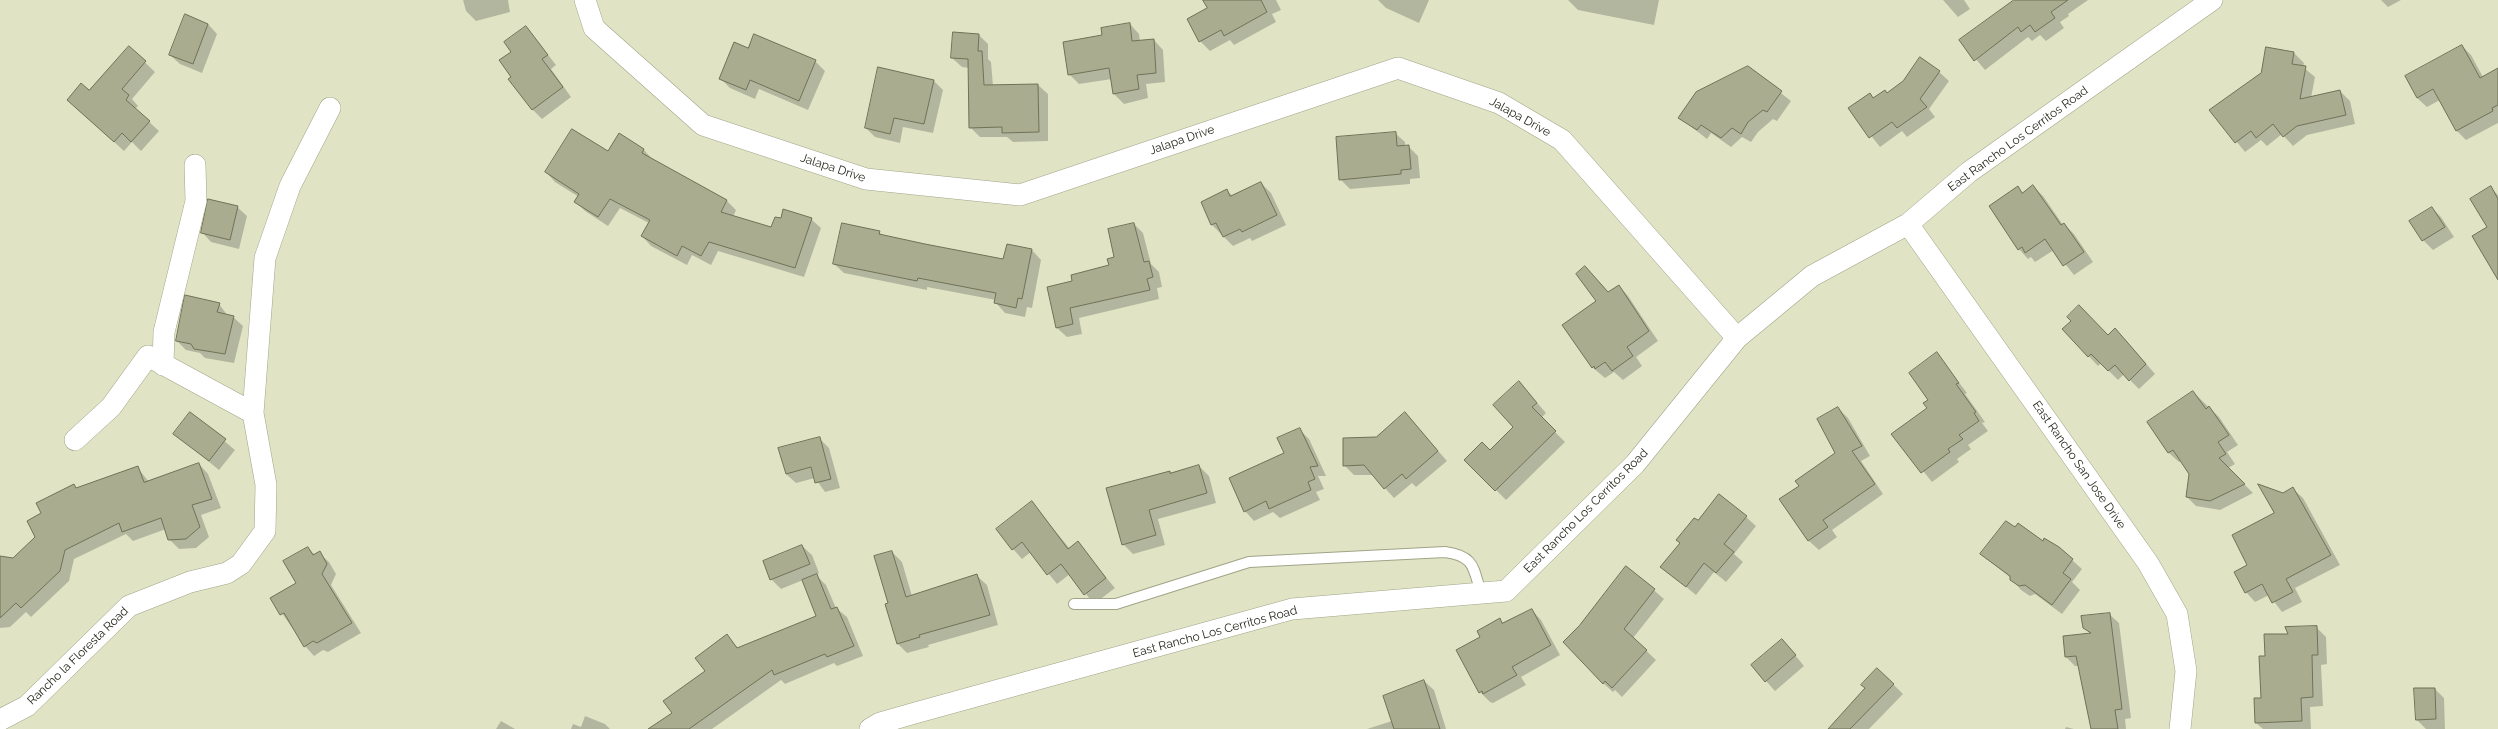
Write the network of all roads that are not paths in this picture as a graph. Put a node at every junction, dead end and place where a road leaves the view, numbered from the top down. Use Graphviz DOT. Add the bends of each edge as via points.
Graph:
graph roads {
  1 [pos="585,0"];
  2 [pos="2212,0"];
  3 [pos="330,108"];
  4 [pos="195,165"];
  5 [pos="1908,224"];
  6 [pos="1737,338"];
  7 [pos="163,364"];
  8 [pos="253,413"];
  9 [pos="75,440"];
  10 [pos="1481,593"];
  11 [pos="1074,604"];
  12 [pos="0,720"];
  13 [pos="870,729"];
  14 [pos="2180,729"];
  1 -- 6 [label="street, Jalapa Drive" via="594,28 703,125 866,179 1020,195 1398,68 1499,103 1562,140"];
  2 -- 5 [label="street, East Rancho Los Cerritos Road" via="1969,172"];
  3 -- 8 [label="street, Rancho la Floresta Road" via="290,186 265,258"];
  4 -- 7 [label="street" via="196,201 164,332"];
  5 -- 6 [label="street, East Rancho Los Cerritos Road" via="1812,276"];
  5 -- 14 [label="street, East Rancho San Jose Drive" via="2148,563 2177,614 2186,670"];
  6 -- 10 [label="street, East Rancho Los Cerritos Road" via="1635,464 1506,591"];
  7 -- 8 [label="street"];
  7 -- 9 [label="street" via="148,356 111,407"];
  8 -- 12 [label="street, Rancho la Floresta Road" via="266,485 265,531 241,564 227,573 190,582 129,606 27,706"];
  10 -- 11 [label="lane" via="1471,563 1461,554 1445,552 1249,562 1116,604"];
  10 -- 13 [label="street, East Rancho Los Cerritos Road" via="1292,609 915,713 880,723"];
}
